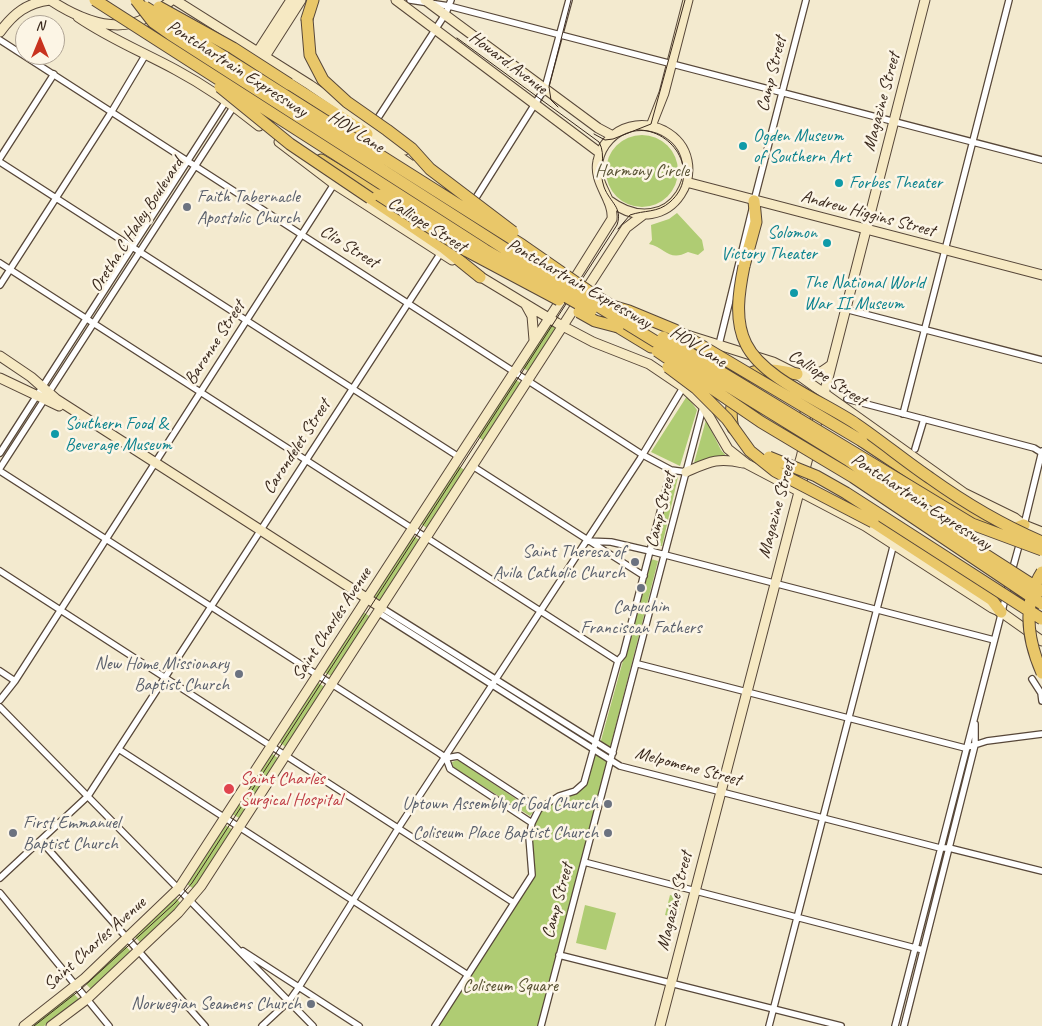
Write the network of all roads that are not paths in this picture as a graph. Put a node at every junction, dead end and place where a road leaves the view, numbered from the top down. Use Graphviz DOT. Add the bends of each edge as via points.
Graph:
graph roads {
  1 [pos="50,0"];
  2 [pos="95,0"];
  3 [pos="134,0"];
  4 [pos="147,0"];
  5 [pos="174,0"];
  6 [pos="291,0"];
  7 [pos="300,0"];
  8 [pos="313,0"];
  9 [pos="396,0"];
  10 [pos="410,0"];
  11 [pos="569,0"];
  12 [pos="688,0"];
  13 [pos="806,0"];
  14 [pos="925,0"];
  15 [pos="1008,0"];
  16 [pos="427,1"];
  17 [pos="448,6"];
  18 [pos="78,17"];
  19 [pos="435,28"];
  20 [pos="0,32"];
  21 [pos="560,34"];
  22 [pos="0,40"];
  23 [pos="146,54"];
  24 [pos="261,55"];
  25 [pos="189,59"];
  26 [pos="671,63"];
  27 [pos="54,74"];
  28 [pos="545,88"];
  29 [pos="783,92"];
  30 [pos="230,103"];
  31 [pos="535,103"];
  32 [pos="112,111"];
  33 [pos="893,121"];
  34 [pos="651,126"];
  35 [pos="369,131"];
  36 [pos="613,136"];
  37 [pos="274,138"];
  38 [pos="972,142"];
  39 [pos="600,153"];
  40 [pos="0,160"];
  41 [pos="1042,160"];
  42 [pos="188,161"];
  43 [pos="195,166"];
  44 [pos="342,171"];
  45 [pos="686,182"];
  46 [pos="334,184"];
  47 [pos="57,199"];
  48 [pos="608,200"];
  49 [pos="754,201"];
  50 [pos="467,212"];
  51 [pos="643,215"];
  52 [pos="865,230"];
  53 [pos="302,235"];
  54 [pos="522,245"];
  55 [pos="132,248"];
  56 [pos="443,250"];
  57 [pos="944,251"];
  58 [pos="139,252"];
  59 [pos="0,263"];
  60 [pos="10,269"];
  61 [pos="1042,275"];
  62 [pos="480,277"];
  63 [pos="573,282"];
  64 [pos="0,285"];
  65 [pos="587,290"];
  66 [pos="409,303"];
  67 [pos="525,303"];
  68 [pos="612,306"];
  69 [pos="845,309"];
  70 [pos="87,318"];
  71 [pos="548,318"];
  72 [pos="246,322"];
  73 [pos="93,323"];
  74 [pos="564,327"];
  75 [pos="618,327"];
  76 [pos="924,330"];
  77 [pos="534,340"];
  78 [pos="718,343"];
  79 [pos="651,347"];
  80 [pos="0,356"];
  81 [pos="1042,360"];
  82 [pos="831,364"];
  83 [pos="513,372"];
  84 [pos="797,374"];
  85 [pos="0,378"];
  86 [pos="528,381"];
  87 [pos="683,386"];
  88 [pos="352,389"];
  89 [pos="824,391"];
  90 [pos="201,392"];
  91 [pos="43,393"];
  92 [pos="847,399"];
  93 [pos="704,406"];
  94 [pos="903,414"];
  95 [pos="924,419"];
  96 [pos="472,437"];
  97 [pos="487,446"];
  98 [pos="915,449"];
  99 [pos="1042,452"];
  100 [pos="0,453"];
  101 [pos="643,455"];
  102 [pos="459,457"];
  103 [pos="307,459"];
  104 [pos="154,464"];
  105 [pos="747,464"];
  106 [pos="474,467"];
  107 [pos="0,469"];
  108 [pos="671,470"];
  109 [pos="686,472"];
  110 [pos="774,478"];
  111 [pos="798,490"];
  112 [pos="1024,525"];
  113 [pos="413,528"];
  114 [pos="1042,532"];
  115 [pos="260,533"];
  116 [pos="427,537"];
  117 [pos="105,539"];
  118 [pos="586,540"];
  119 [pos="1042,542"];
  120 [pos="894,543"];
  121 [pos="1042,550"];
  122 [pos="650,551"];
  123 [pos="666,555"];
  124 [pos="0,571"];
  125 [pos="1042,572"];
  126 [pos="644,576"];
  127 [pos="774,583"];
  128 [pos="1042,591"];
  129 [pos="366,601"];
  130 [pos="1042,604"];
  131 [pos="211,608"];
  132 [pos="60,610"];
  133 [pos="380,610"];
  134 [pos="875,610"];
  135 [pos="540,611"];
  136 [pos="1001,612"];
  137 [pos="1042,619"];
  138 [pos="994,640"];
  139 [pos="1042,641"];
  140 [pos="618,661"];
  141 [pos="638,664"];
  142 [pos="0,671"];
  143 [pos="1042,673"];
  144 [pos="318,676"];
  145 [pos="166,678"];
  146 [pos="1032,679"];
  147 [pos="15,681"];
  148 [pos="493,684"];
  149 [pos="332,685"];
  150 [pos="746,692"];
  151 [pos="0,700"];
  152 [pos="1042,701"];
  153 [pos="0,707"];
  154 [pos="975,718"];
  155 [pos="848,719"];
  156 [pos="1042,734"];
  157 [pos="975,745"];
  158 [pos="273,746"];
  159 [pos="596,748"];
  160 [pos="965,748"];
  161 [pos="120,750"];
  162 [pos="613,753"];
  163 [pos="287,755"];
  164 [pos="446,758"];
  165 [pos="611,761"];
  166 [pos="720,792"];
  167 [pos="88,796"];
  168 [pos="540,809"];
  169 [pos="226,818"];
  170 [pos="823,818"];
  171 [pos="532,823"];
  172 [pos="240,827"];
  173 [pos="399,827"];
  174 [pos="41,841"];
  175 [pos="940,848"];
  176 [pos="949,848"];
  177 [pos="584,862"];
  178 [pos="1042,871"];
  179 [pos="0,878"];
  180 [pos="179,888"];
  181 [pos="695,892"];
  182 [pos="0,893"];
  183 [pos="353,899"];
  184 [pos="190,900"];
  185 [pos="514,903"];
  186 [pos="797,918"];
  187 [pos="128,938"];
  188 [pos="234,945"];
  189 [pos="914,948"];
  190 [pos="138,950"];
  191 [pos="923,950"];
  192 [pos="559,955"];
  193 [pos="468,974"];
  194 [pos="672,982"];
  195 [pos="76,985"];
  196 [pos="299,987"];
  197 [pos="87,999"];
  198 [pos="289,1002"];
  199 [pos="774,1009"];
  200 [pos="24,1026"];
  201 [pos="51,1026"];
  202 [pos="109,1026"];
  203 [pos="205,1026"];
  204 [pos="262,1026"];
  205 [pos="312,1026"];
  206 [pos="359,1026"];
  207 [pos="435,1026"];
  208 [pos="541,1026"];
  209 [pos="660,1026"];
  210 [pos="769,1026"];
  211 [pos="841,1026"];
  212 [pos="895,1026"];
  213 [pos="904,1026"];
  1 -- 18 [label="street, Calliope Street"];
  1 -- 20 [label="street" via="21,9"];
  2 -- 25 [label="highway, Pontchartrain Expressway, bridge"];
  3 -- 54 [label="highway, Pontchartrain Expressway, bridge"];
  3 -- 128 [label="highway, HOV Lane, bridge" via="153,22 508,250 848,460 938,524"];
  4 -- 35 [label="highway, bridge"];
  5 -- 18 [label="street" via="133,22 97,22"];
  5 -- 24 [label="street, Calliope Street"];
  6 -- 24 [label="street, Oretha C Haley Boulevard"];
  7 -- 24 [label="street, Oretha C Haley Boulevard"];
  8 -- 54 [label="highway, bridge" via="307,20 307,44 312,62 323,80 512,231"];
  9 -- 19 [label="street, Howard Avenue"];
  10 -- 16 [label="street"];
  11 -- 21 [label="street, Carondelet Street"];
  12 -- 26 [label="street"];
  13 -- 29 [label="street, Camp Street"];
  14 -- 33 [label="street, Magazine Street"];
  15 -- 38 [label="street"];
  16 -- 17 [label="street, Howard Avenue"];
  17 -- 19 [label="street, Baronne Street"];
  17 -- 21 [label="street"];
  17 -- 28 [label="street, Howard Avenue"];
  18 -- 23 [label="street, Calliope Street" via="103,35"];
  19 -- 31 [label="street, Howard Avenue"];
  19 -- 35 [label="street, Baronne Street"];
  21 -- 26 [label="street"];
  21 -- 28 [label="street, Carondelet Street"];
  22 -- 27 [label="street, Clio Street"];
  23 -- 30 [label="street, Calliope Street"];
  23 -- 32 [label="street"];
  24 -- 30 [label="street, Oretha C Haley Boulevard"];
  24 -- 35 [label="street, Calliope Street"];
  25 -- 56 [label="highway, bridge" via="290,144"];
  25 -- 75 [label="highway, Pontchartrain Expressway, bridge" via="486,250"];
  26 -- 29 [label="street"];
  26 -- 34 [label="street"];
  27 -- 32 [label="street, Clio Street"];
  27 -- 40 [label="street"];
  28 -- 31 [label="street, Carondelet Street"];
  28 -- 36 [label="street, Howard Avenue"];
  29 -- 33 [label="street"];
  29 -- 49 [label="street, Camp Street"];
  30 -- 37 [label="street, Calliope Street"];
  30 -- 42 [label="street, Oretha C Haley Boulevard"];
  30 -- 43 [label="street, Oretha C Haley Boulevard"];
  31 -- 39 [label="street, Howard Avenue"];
  31 -- 50 [label="street, Carondelet Street"];
  32 -- 42 [label="street, Clio Street"];
  32 -- 47 [label="street"];
  33 -- 38 [label="street"];
  33 -- 52 [label="street, Magazine Street"];
  34 -- 36 [label="street" via="631,127"];
  34 -- 45 [label="street" via="666,132 683,150 688,166"];
  35 -- 44 [label="street, Baronne Street"];
  35 -- 50 [label="street, Calliope Street"];
  36 -- 39 [label="street"];
  37 -- 44 [label="highway"];
  37 -- 46 [label="street, Calliope Street"];
  38 -- 41 [label="street"];
  38 -- 57 [label="street"];
  39 -- 48 [label="street, Saint Charles Avenue" via="597,170"];
  40 -- 47 [label="street"];
  42 -- 43 [label="street, Clio Street"];
  42 -- 55 [label="street, Oretha C Haley Boulevard"];
  43 -- 53 [label="street, Clio Street"];
  43 -- 58 [label="street, Oretha C Haley Boulevard"];
  44 -- 46 [label="street, Baronne Street"];
  44 -- 75 [label="highway, bridge" via="467,251 595,321"];
  45 -- 49 [label="street, Andrew Higgins Street"];
  45 -- 51 [label="street, Saint Charles Avenue" via="671,205 657,213"];
  46 -- 53 [label="street, Baronne Street"];
  46 -- 56 [label="street, Calliope Street"];
  47 -- 55 [label="street"];
  47 -- 60 [label="street"];
  48 -- 51 [label="street" via="625,212"];
  48 -- 63 [label="street, Saint Charles Avenue" via="613,212 612,220"];
  49 -- 52 [label="street, Andrew Higgins Street"];
  49 -- 78 [label="street, Camp Street"];
  49 -- 119 [label="highway, bridge" via="756,222 739,298 746,345 759,362 773,375 856,424 930,479 976,508"];
  50 -- 56 [label="street, Carondelet Street"];
  50 -- 63 [label="street, Calliope Street"];
  51 -- 65 [label="street, Saint Charles Avenue" via="626,228"];
  52 -- 57 [label="street, Andrew Higgins Street"];
  52 -- 69 [label="street, Magazine Street"];
  53 -- 66 [label="street, Clio Street"];
  53 -- 72 [label="street, Baronne Street"];
  54 -- 68 [label="highway, Pontchartrain Expressway, bridge"];
  55 -- 58 [label="street"];
  55 -- 70 [label="street, Oretha C Haley Boulevard"];
  56 -- 62 [label="highway"];
  56 -- 66 [label="street, Carondelet Street"];
  57 -- 61 [label="street, Andrew Higgins Street"];
  57 -- 76 [label="street"];
  58 -- 72 [label="street"];
  58 -- 73 [label="street, Oretha C Haley Boulevard"];
  59 -- 60 [label="street"];
  60 -- 64 [label="street"];
  60 -- 70 [label="street"];
  62 -- 67 [label="street"];
  63 -- 65 [label="street, Calliope Street"];
  63 -- 71 [label="street, Saint Charles Avenue"];
  65 -- 74 [label="street, Saint Charles Avenue"];
  65 -- 78 [label="street, Calliope Street" via="660,332"];
  66 -- 83 [label="street, Clio Street"];
  66 -- 88 [label="street, Carondelet Street"];
  67 -- 71 [label="street"];
  67 -- 77 [label="street" via="532,316"];
  68 -- 112 [label="highway, bridge" via="675,330 862,441 975,516 1011,530"];
  68 -- 121 [label="highway, Pontchartrain Expressway, bridge" via="972,524"];
  69 -- 76 [label="street"];
  69 -- 82 [label="street, Magazine Street"];
  70 -- 73 [label="street"];
  70 -- 91 [label="street, Oretha C Haley Boulevard"];
  71 -- 74 [label="street"];
  71 -- 77 [label="street, Saint Charles Avenue"];
  72 -- 88 [label="street"];
  72 -- 90 [label="street, Baronne Street"];
  73 -- 90 [label="street"];
  73 -- 91 [label="street, Oretha C Haley Boulevard"];
  74 -- 86 [label="street, Saint Charles Avenue"];
  74 -- 87 [label="street" via="649,364"];
  75 -- 79 [label="highway, Pontchartrain Expressway"];
  76 -- 81 [label="street"];
  76 -- 94 [label="street"];
  77 -- 83 [label="street, Saint Charles Avenue"];
  78 -- 84 [label="street, Calliope Street"];
  78 -- 87 [label="street"];
  78 -- 93 [label="street, Camp Street"];
  79 -- 130 [label="highway, Pontchartrain Expressway, bridge" via="761,422 854,477"];
  79 -- 136 [label="highway, bridge" via="660,362 696,388 727,419 750,451 775,471 873,522 992,600"];
  80 -- 91 [label="street"];
  82 -- 84 [label="street" via="821,373"];
  82 -- 89 [label="street, Magazine Street"];
  83 -- 86 [label="street, Clio Street"];
  83 -- 96 [label="street, Saint Charles Avenue"];
  84 -- 89 [label="street, Calliope Street"];
  84 -- 110 [label="street" via="806,415 801,462 790,476"];
  84 -- 137 [label="highway, bridge" via="758,370 745,379 733,398 731,413 734,437 741,445 816,476 846,493"];
  85 -- 91 [label="street"];
  86 -- 97 [label="street, Saint Charles Avenue"];
  86 -- 101 [label="street, Clio Street"];
  87 -- 93 [label="street"];
  87 -- 101 [label="street"];
  88 -- 102 [label="street"];
  88 -- 103 [label="street, Carondelet Street"];
  89 -- 111 [label="street, Magazine Street"];
  89 -- 112 [label="street, Calliope Street" via="964,493"];
  90 -- 103 [label="street"];
  90 -- 104 [label="street, Baronne Street"];
  91 -- 100 [label="street, Oretha C Haley Boulevard"];
  91 -- 104 [label="street, Melpomene Street"];
  91 -- 107 [label="street, Oretha C Haley Boulevard"];
  92 -- 94 [label="street"];
  93 -- 105 [label="street" via="728,449"];
  93 -- 109 [label="street, Camp Street"];
  94 -- 95 [label="street"];
  95 -- 98 [label="street"];
  95 -- 99 [label="street"];
  96 -- 97 [label="street"];
  96 -- 102 [label="street, Saint Charles Avenue"];
  97 -- 106 [label="street, Saint Charles Avenue"];
  99 -- 112 [label="street"];
  101 -- 108 [label="street, Clio Street"];
  101 -- 118 [label="street"];
  102 -- 106 [label="street"];
  102 -- 113 [label="street, Saint Charles Avenue"];
  103 -- 113 [label="street"];
  103 -- 115 [label="street, Carondelet Street"];
  104 -- 115 [label="street, Melpomene Street"];
  104 -- 117 [label="street, Baronne Street"];
  105 -- 109 [label="street" via="713,461"];
  105 -- 110 [label="street"];
  106 -- 116 [label="street, Saint Charles Avenue"];
  106 -- 118 [label="street"];
  107 -- 117 [label="street"];
  108 -- 109 [label="street, Clio Street"];
  108 -- 122 [label="street"];
  109 -- 123 [label="street, Camp Street"];
  110 -- 111 [label="street"];
  111 -- 120 [label="street"];
  111 -- 127 [label="street, Magazine Street"];
  112 -- 114 [label="street, Calliope Street"];
  112 -- 136 [label="street"];
  113 -- 116 [label="street"];
  113 -- 129 [label="street, Saint Charles Avenue"];
  115 -- 129 [label="street, Melpomene Street"];
  115 -- 131 [label="street, Carondelet Street"];
  116 -- 133 [label="street, Saint Charles Avenue"];
  116 -- 135 [label="street"];
  117 -- 131 [label="street"];
  117 -- 132 [label="street, Baronne Street"];
  118 -- 122 [label="street"];
  118 -- 126 [label="street"];
  118 -- 135 [label="street"];
  120 -- 134 [label="street"];
  120 -- 136 [label="street"];
  122 -- 123 [label="street"];
  122 -- 126 [label="street"];
  123 -- 127 [label="street"];
  123 -- 141 [label="street, Camp Street"];
  124 -- 132 [label="street"];
  125 -- 143 [label="highway, bridge" via="1029,600 1028,618 1033,653"];
  126 -- 140 [label="street" via="623,655"];
  127 -- 134 [label="street"];
  127 -- 150 [label="street, Magazine Street"];
  129 -- 133 [label="street, Melpomene Street"];
  129 -- 144 [label="street, Saint Charles Avenue"];
  131 -- 144 [label="street"];
  131 -- 145 [label="street, Carondelet Street"];
  132 -- 145 [label="street"];
  132 -- 147 [label="street, Baronne Street"];
  133 -- 148 [label="street, Melpomene Street"];
  133 -- 149 [label="street, Saint Charles Avenue"];
  134 -- 138 [label="street"];
  134 -- 155 [label="street"];
  135 -- 140 [label="street"];
  135 -- 148 [label="street"];
  136 -- 138 [label="street"];
  136 -- 139 [label="street"];
  138 -- 154 [label="street"];
  140 -- 159 [label="street"];
  141 -- 150 [label="street"];
  141 -- 162 [label="street, Camp Street"];
  142 -- 147 [label="street"];
  144 -- 149 [label="street"];
  144 -- 158 [label="street, Saint Charles Avenue"];
  145 -- 158 [label="street"];
  145 -- 161 [label="street, Carondelet Street"];
  146 -- 152 [label="street"];
  147 -- 151 [label="street, Baronne Street"];
  148 -- 159 [label="street, Melpomene Street"];
  148 -- 164 [label="street"];
  149 -- 163 [label="street, Saint Charles Avenue"];
  149 -- 164 [label="street"];
  150 -- 155 [label="street"];
  150 -- 166 [label="street, Magazine Street"];
  153 -- 167 [label="street"];
  154 -- 157 [label="street"];
  154 -- 160 [label="street"];
  155 -- 160 [label="street"];
  155 -- 170 [label="street"];
  156 -- 157 [label="street"];
  157 -- 160 [label="street"];
  157 -- 176 [label="street"];
  158 -- 163 [label="street"];
  158 -- 169 [label="street, Saint Charles Avenue"];
  159 -- 162 [label="street, Melpomene Street"];
  159 -- 165 [label="street, Melpomene Street"];
  159 -- 168 [label="street" via="581,788"];
  160 -- 175 [label="street"];
  161 -- 167 [label="street, Carondelet Street"];
  161 -- 169 [label="street"];
  162 -- 165 [label="street, Camp Street"];
  163 -- 172 [label="street, Saint Charles Avenue"];
  163 -- 173 [label="street"];
  164 -- 168 [label="street" via="458,756"];
  164 -- 171 [label="street" via="450,769"];
  164 -- 173 [label="street"];
  165 -- 166 [label="street, Melpomene Street"];
  165 -- 177 [label="street, Camp Street"];
  166 -- 170 [label="street, Melpomene Street"];
  166 -- 181 [label="street, Magazine Street"];
  167 -- 174 [label="street, Carondelet Street"];
  167 -- 180 [label="street"];
  168 -- 171 [label="street"];
  169 -- 172 [label="street"];
  169 -- 180 [label="street, Saint Charles Avenue"];
  170 -- 175 [label="street, Melpomene Street"];
  170 -- 186 [label="street"];
  171 -- 185 [label="street" via="529,837 532,875"];
  172 -- 183 [label="street"];
  172 -- 184 [label="street, Saint Charles Avenue"];
  173 -- 183 [label="street"];
  173 -- 185 [label="street"];
  174 -- 179 [label="street, Carondelet Street"];
  174 -- 187 [label="street"];
  175 -- 176 [label="street, Melpomene Street"];
  175 -- 189 [label="street"];
  176 -- 178 [label="street, Melpomene Street"];
  176 -- 191 [label="street"];
  177 -- 181 [label="street"];
  177 -- 192 [label="street, Camp Street"];
  180 -- 184 [label="street"];
  180 -- 187 [label="street, Saint Charles Avenue"];
  181 -- 186 [label="street"];
  181 -- 194 [label="street, Magazine Street"];
  182 -- 195 [label="street"];
  183 -- 193 [label="street"];
  183 -- 196 [label="street"];
  184 -- 188 [label="street"];
  184 -- 190 [label="street, Saint Charles Avenue"];
  185 -- 193 [label="street"];
  186 -- 189 [label="street"];
  186 -- 199 [label="street"];
  187 -- 190 [label="street"];
  187 -- 195 [label="street, Saint Charles Avenue"];
  188 -- 196 [label="street"];
  188 -- 198 [label="street"];
  189 -- 191 [label="street"];
  189 -- 212 [label="street"];
  190 -- 197 [label="street, Saint Charles Avenue"];
  190 -- 203 [label="street"];
  191 -- 213 [label="street"];
  192 -- 194 [label="street"];
  192 -- 208 [label="street, Camp Street"];
  193 -- 207 [label="street"];
  194 -- 199 [label="street"];
  194 -- 209 [label="street, Magazine Street"];
  195 -- 197 [label="street"];
  195 -- 200 [label="street, Saint Charles Avenue"];
  196 -- 198 [label="street"];
  196 -- 206 [label="street"];
  197 -- 201 [label="street, Saint Charles Avenue"];
  197 -- 202 [label="street"];
  198 -- 204 [label="street"];
  198 -- 205 [label="street"];
  199 -- 210 [label="street"];
  199 -- 211 [label="street"];
}
